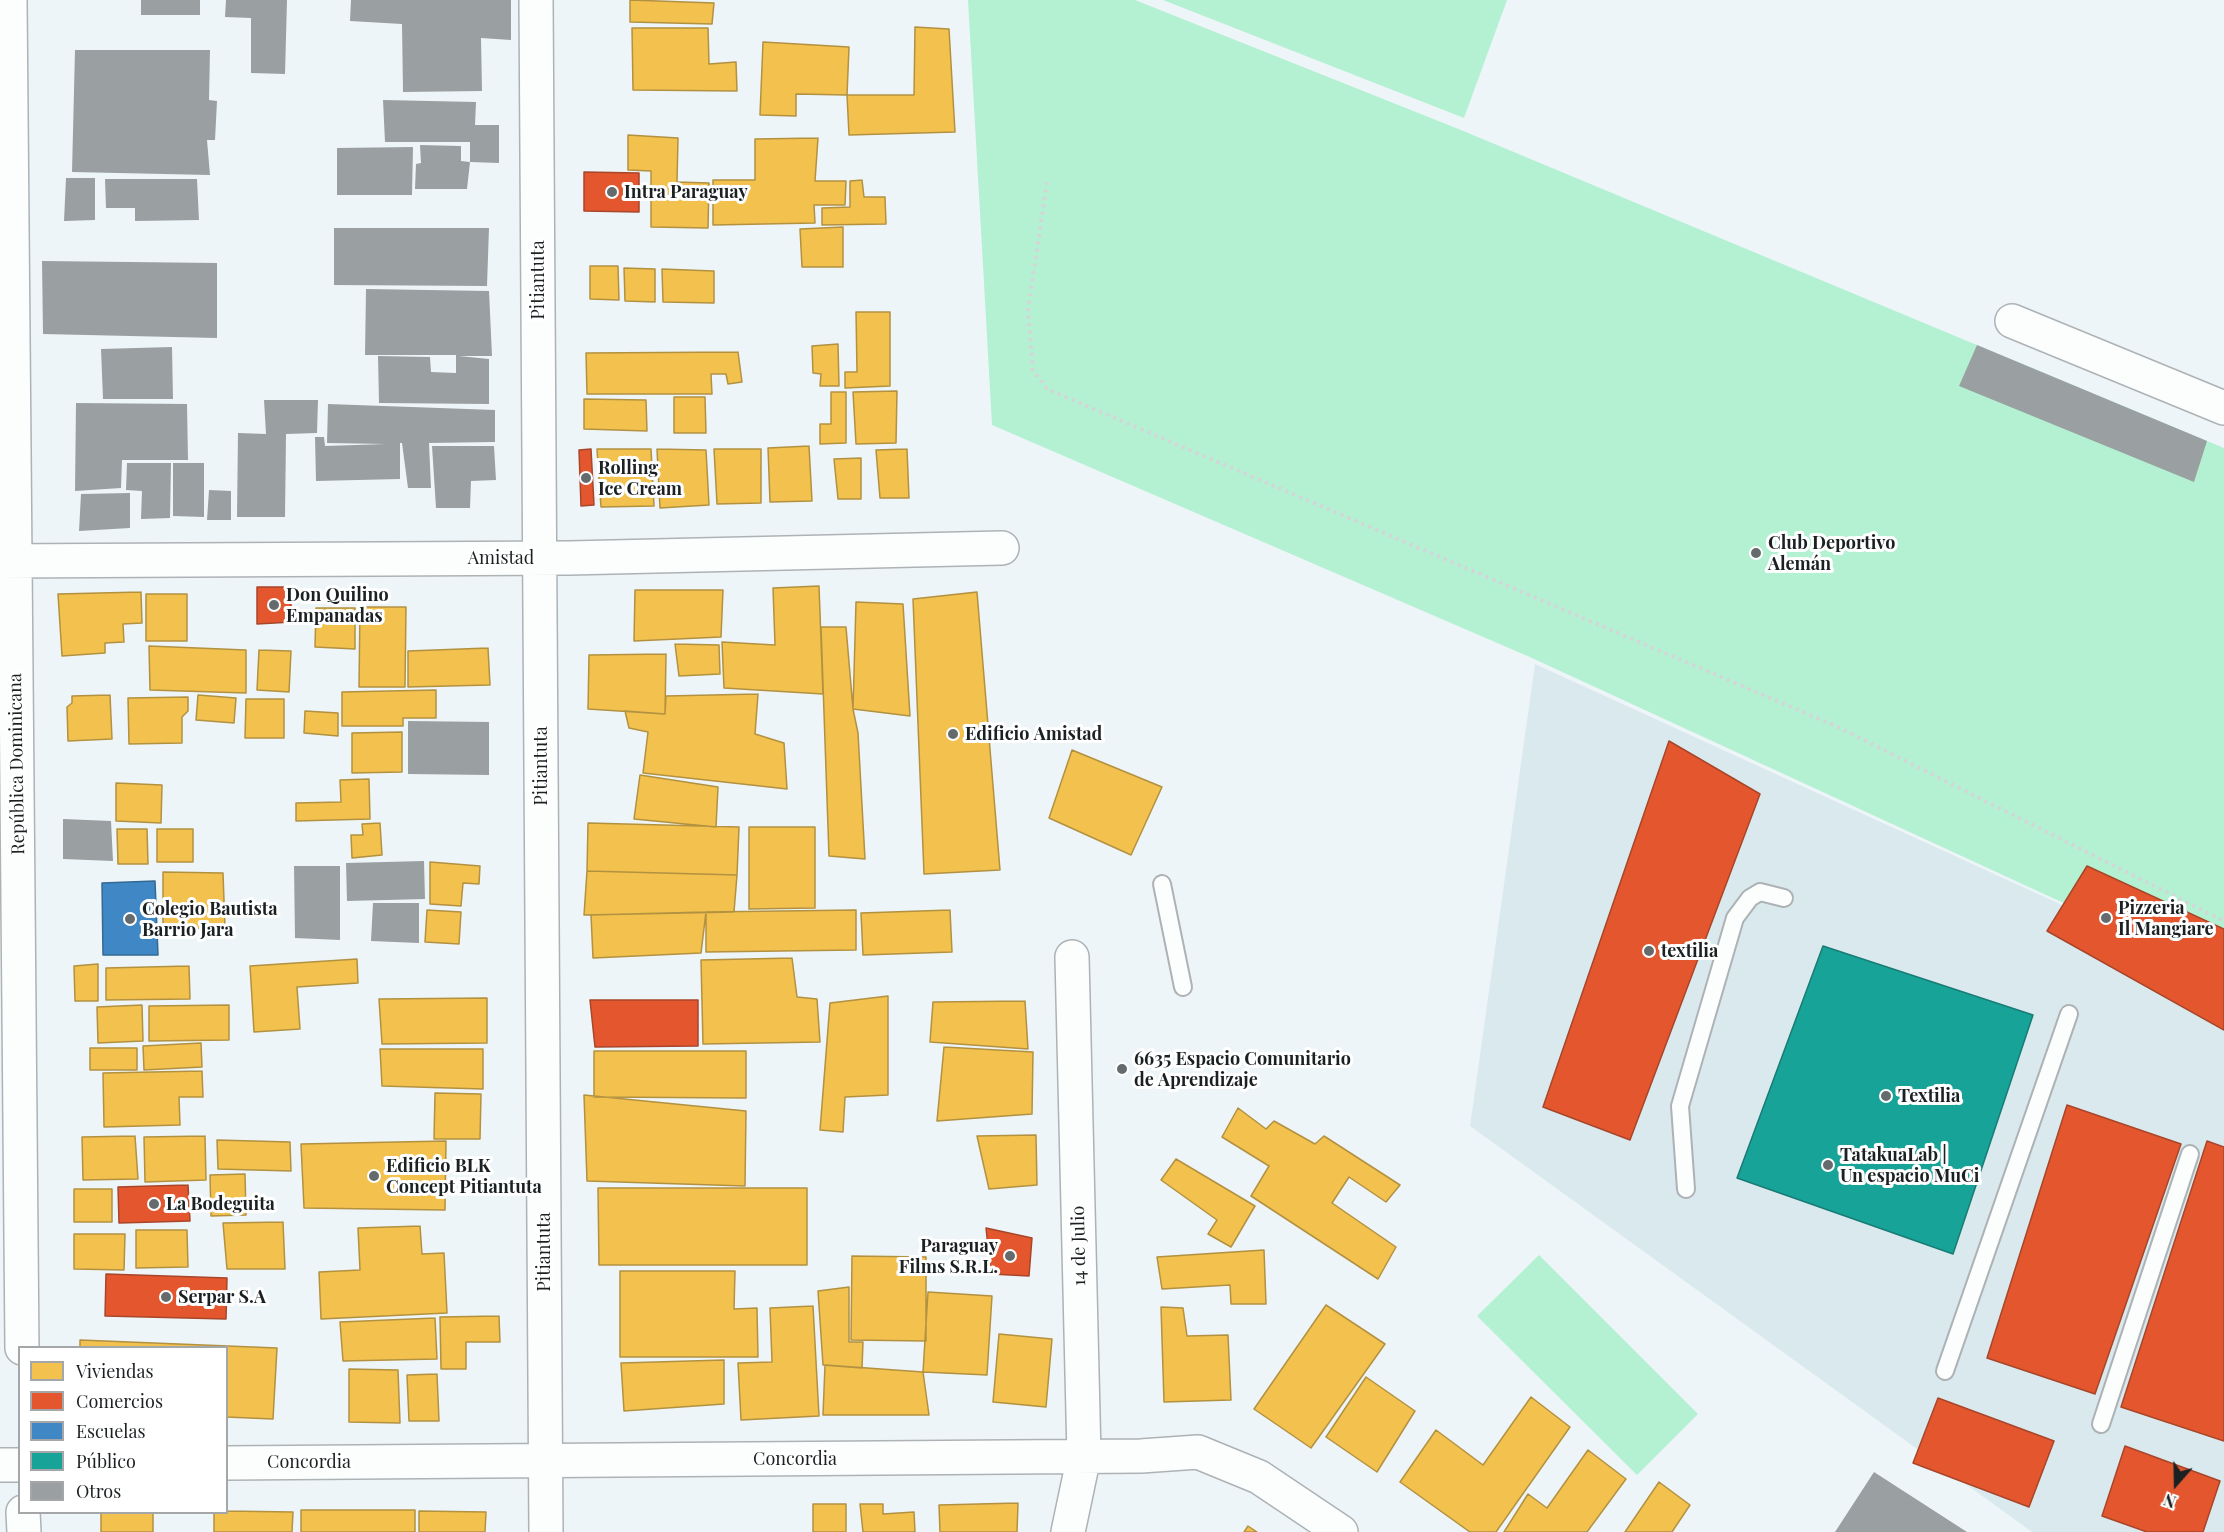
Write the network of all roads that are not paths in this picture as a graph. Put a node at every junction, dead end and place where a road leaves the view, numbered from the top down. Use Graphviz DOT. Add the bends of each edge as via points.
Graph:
graph roads {
  1 [pos="10,0"];
  2 [pos="536,0"];
  3 [pos="2012,321"];
  4 [pos="2224,408"];
  5 [pos="1002,548"];
  6 [pos="539,558"];
  7 [pos="7,561"];
  8 [pos="1162,884"];
  9 [pos="1784,898"];
  10 [pos="1072,957"];
  11 [pos="1184,987"];
  12 [pos="2069,1014"];
  13 [pos="2190,1154"];
  14 [pos="1686,1189"];
  15 [pos="22,1346"];
  16 [pos="1945,1371"];
  17 [pos="2101,1424"];
  18 [pos="1084,1456"];
  19 [pos="546,1461"];
  20 [pos="228,1463"];
  21 [pos="18,1464"];
  22 [pos="0,1465"];
  23 [pos="23,1514"];
  24 [pos="24,1532"];
  25 [pos="546,1532"];
  26 [pos="1068,1532"];
  27 [pos="1341,1532"];
  1 -- 7 [label="street, República Dominicana"];
  2 -- 6 [label="street, Pitiantuta"];
  3 -- 4 [label="street"];
  5 -- 6 [label="street, Amistad"];
  6 -- 7 [label="street, Amistad"];
  6 -- 19 [label="street, Pitiantuta"];
  7 -- 15 [label="street, República Dominicana"];
  8 -- 11 [label="lane"];
  9 -- 14 [label="lane" via="1760,892 1750,898 1735,918 1680,1106"];
  10 -- 18 [label="street, 14 de Julio"];
  12 -- 16 [label="lane"];
  13 -- 17 [label="lane"];
  18 -- 19 [label="street, Concordia"];
  18 -- 26 [label="street, 14 de Julio"];
  18 -- 27 [label="street, Concordia" via="1198,1452 1258,1477"];
  19 -- 20 [label="street, Concordia"];
  19 -- 25 [label="street, Pitiantuta"];
  21 -- 22 [label="street"];
  23 -- 24 [label="street"];
}
